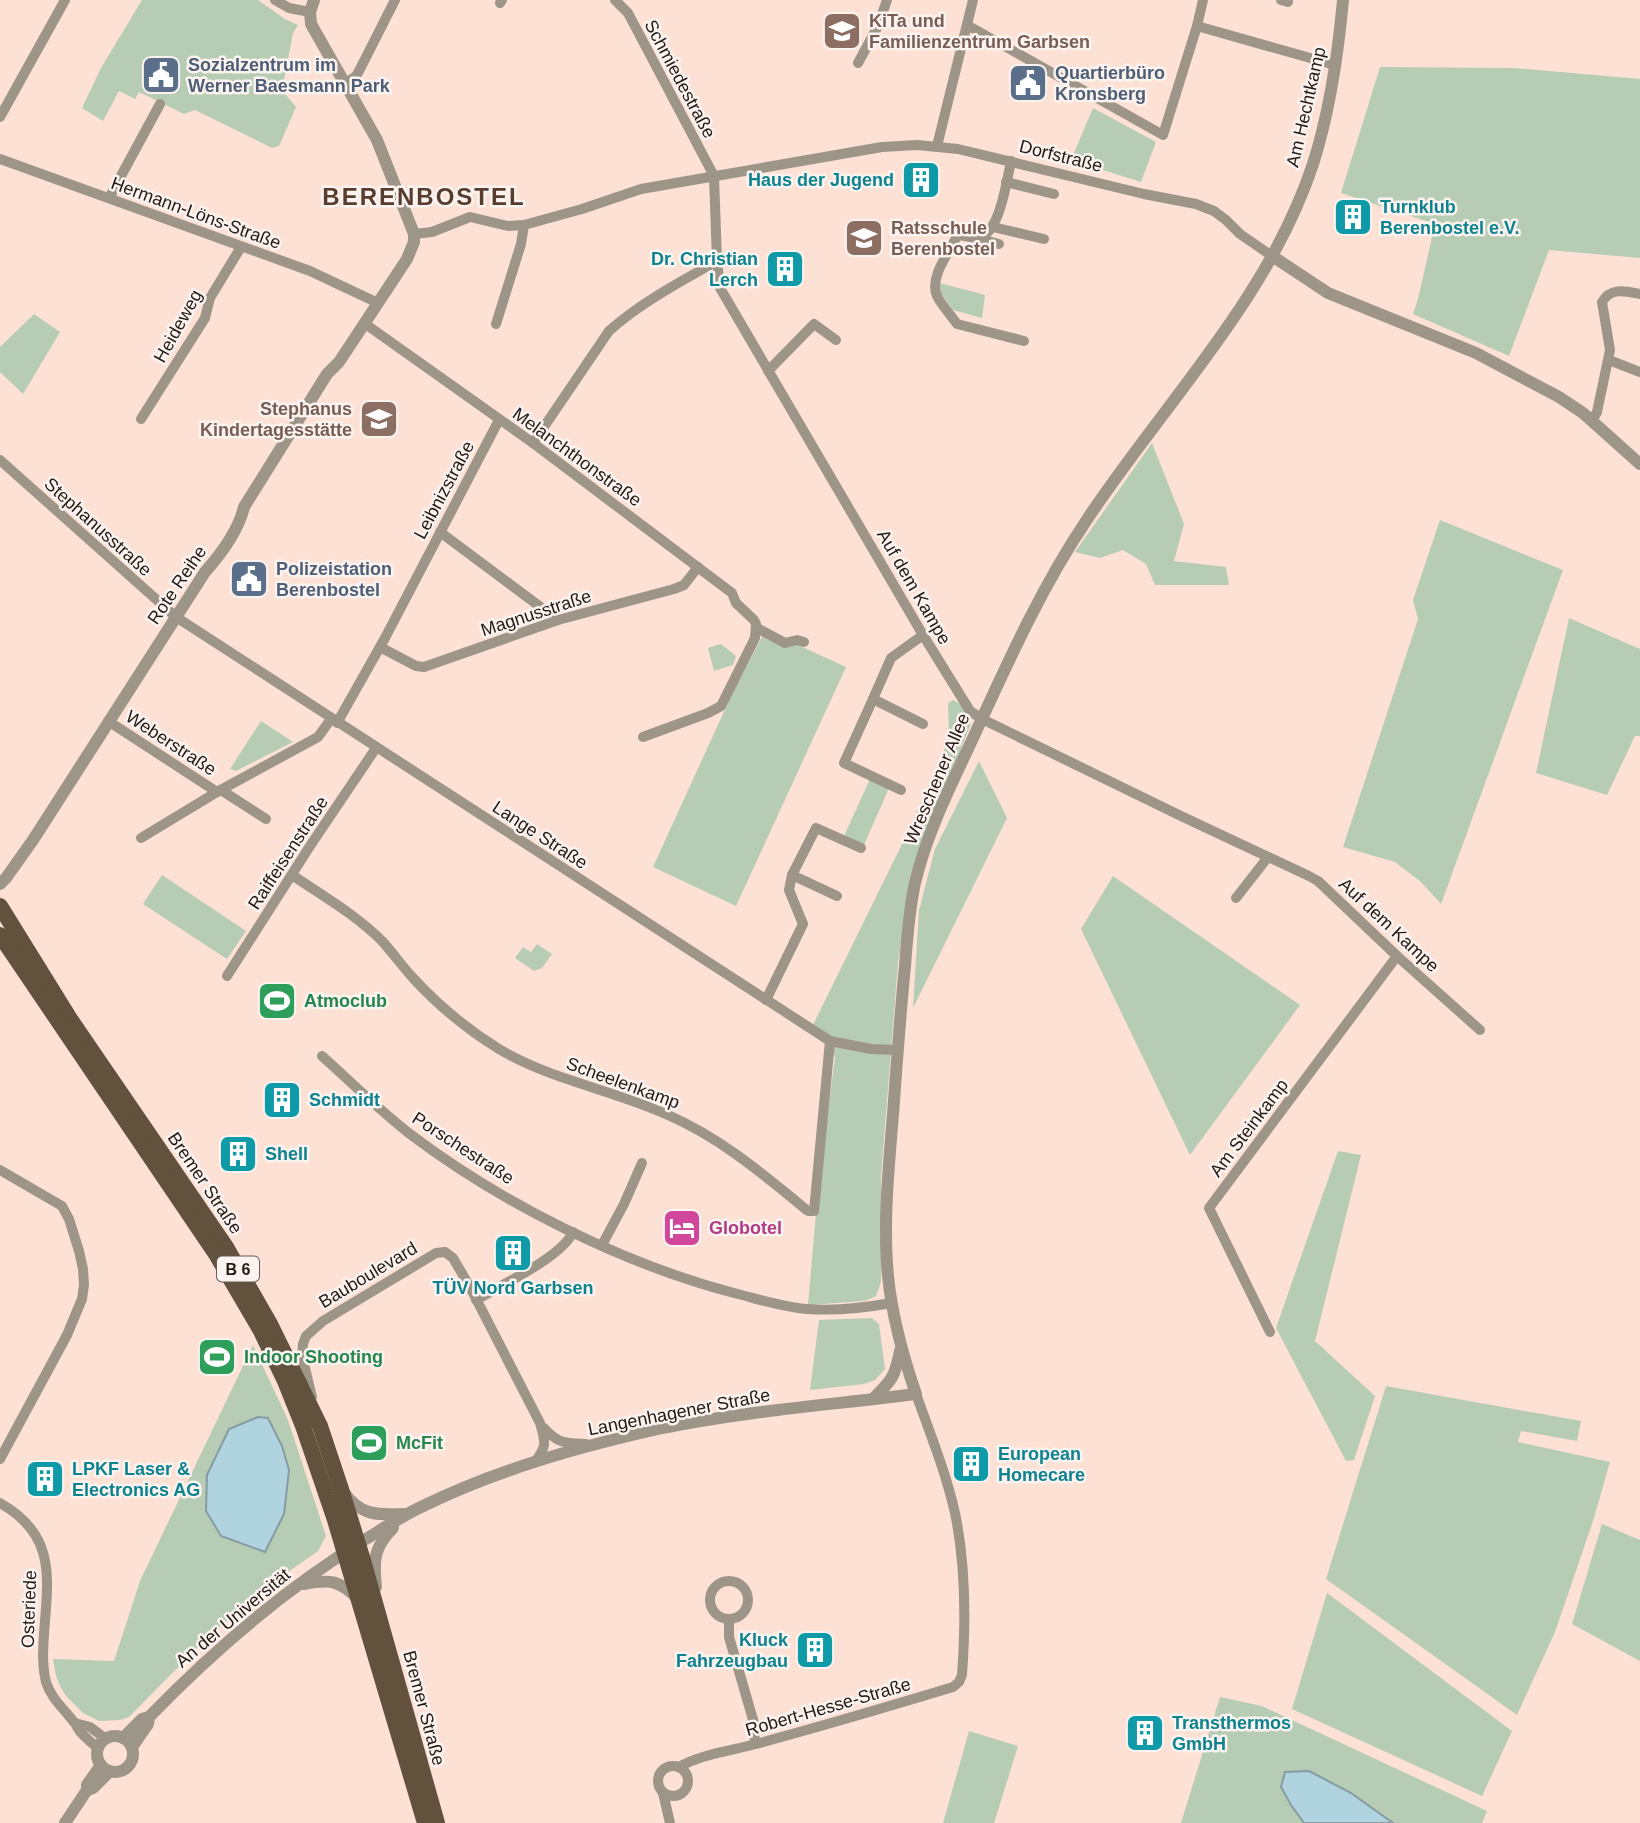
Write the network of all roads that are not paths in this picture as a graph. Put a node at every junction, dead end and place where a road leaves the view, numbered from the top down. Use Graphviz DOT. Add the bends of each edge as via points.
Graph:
graph roads {
  1 [pos="65,0"];
  2 [pos="275,0"];
  3 [pos="395,0"];
  4 [pos="615,0"];
  5 [pos="887,0"];
  6 [pos="973,0"];
  7 [pos="1203,0"];
  8 [pos="1343,0"];
  9 [pos="312,6"];
  10 [pos="967,25"];
  11 [pos="1197,26"];
  12 [pos="858,63"];
  13 [pos="1335,65"];
  14 [pos="345,83"];
  15 [pos="160,104"];
  16 [pos="0,117"];
  17 [pos="937,146"];
  18 [pos="0,159"];
  19 [pos="1011,161"];
  20 [pos="714,176"];
  21 [pos="1006,182"];
  22 [pos="1054,194"];
  23 [pos="109,198"];
  24 [pos="524,225"];
  25 [pos="993,227"];
  26 [pos="414,234"];
  27 [pos="982,236"];
  28 [pos="1044,239"];
  29 [pos="999,244"];
  30 [pos="241,247"];
  31 [pos="1272,256"];
  32 [pos="717,261"];
  33 [pos="1640,294"];
  34 [pos="378,303"];
  35 [pos="365,323"];
  36 [pos="496,324"];
  37 [pos="836,340"];
  38 [pos="1024,341"];
  39 [pos="1609,360"];
  40 [pos="768,371"];
  41 [pos="1640,372"];
  42 [pos="141,419"];
  43 [pos="499,420"];
  44 [pos="1592,421"];
  45 [pos="533,443"];
  46 [pos="0,460"];
  47 [pos="1640,464"];
  48 [pos="440,532"];
  49 [pos="698,567"];
  50 [pos="176,617"];
  51 [pos="558,620"];
  52 [pos="757,628"];
  53 [pos="923,635"];
  54 [pos="804,642"];
  55 [pos="380,647"];
  56 [pos="873,699"];
  57 [pos="982,719"];
  58 [pos="334,721"];
  59 [pos="108,722"];
  60 [pos="923,724"];
  61 [pos="643,737"];
  62 [pos="376,748"];
  63 [pos="901,790"];
  64 [pos="219,791"];
  65 [pos="266,819"];
  66 [pos="141,838"];
  67 [pos="861,848"];
  68 [pos="1268,857"];
  69 [pos="292,875"];
  70 [pos="792,875"];
  71 [pos="0,884"];
  72 [pos="838,896"];
  73 [pos="1237,898"];
  74 [pos="0,906"];
  75 [pos="3,942"];
  76 [pos="1397,956"];
  77 [pos="227,976"];
  78 [pos="766,1000"];
  79 [pos="1480,1030"];
  80 [pos="830,1041"];
  81 [pos="898,1050"];
  82 [pos="322,1056"];
  83 [pos="642,1163"];
  84 [pos="0,1170"];
  85 [pos="573,1232"];
  86 [pos="602,1245"];
  87 [pos="476,1300"];
  88 [pos="891,1303"];
  89 [pos="1270,1332"];
  90 [pos="901,1347"];
  91 [pos="916,1394"];
  92 [pos="873,1399"];
  93 [pos="540,1423"];
  94 [pos="320,1426"];
  95 [pos="597,1444"];
  96 [pos="0,1459"];
  97 [pos="534,1463"];
  98 [pos="341,1489"];
  99 [pos="0,1503"];
  100 [pos="408,1514"];
  101 [pos="351,1548"];
  102 [pos="300,1584"];
  103 [pos="359,1601"];
  104 [pos="379,1615"];
  105 [pos="729,1619"];
  106 [pos="127,1743"];
  107 [pos="102,1744"];
  108 [pos="755,1744"];
  109 [pos="705,1757"];
  110 [pos="679,1767"];
  111 [pos="105,1768"];
  112 [pos="687,1776"];
  113 [pos="663,1793"];
  114 [pos="675,1796"];
  115 [pos="669,1820"];
  116 [pos="65,1823"];
  117 [pos="425,1823"];
  118 [pos="437,1823"];
  1 -- 16 [label="street"];
  2 -- 9 [label="street" via="289,8"];
  3 -- 14 [label="street" via="358,73"];
  4 -- 20 [label="street, Schmiedestraße" via="628,13"];
  5 -- 12 [label="street"];
  6 -- 10 [label="street"];
  7 -- 11 [label="street"];
  8 -- 13 [label="street, Am Hechtkamp"];
  9 -- 14 [label="street" via="313,29"];
  10 -- 11 [label="street" via="1163,135"];
  10 -- 17 [label="street"];
  11 -- 13 [label="street"];
  13 -- 31 [label="street, Am Hechtkamp" via="1314,161"];
  14 -- 26 [label="street" via="383,153"];
  15 -- 23 [label="street"];
  17 -- 19 [label="street, Dorfstraße"];
  17 -- 20 [label="street, Dorfstraße" via="882,147"];
  18 -- 23 [label="street, Hermann-Löns-Straße"];
  19 -- 21 [label="street"];
  19 -- 31 [label="street, Dorfstraße" via="1196,204 1214,211"];
  20 -- 24 [label="street, Dorfstraße" via="641,188"];
  20 -- 32 [label="street, Auf dem Kampe"];
  21 -- 22 [label="street"];
  21 -- 25 [label="street"];
  23 -- 30 [label="street, Hermann-Löns-Straße"];
  24 -- 26 [label="street, Dorfstraße" via="470,217"];
  24 -- 36 [label="street"];
  25 -- 27 [label="street"];
  25 -- 28 [label="street"];
  26 -- 34 [label="street, Rote Reihe" via="410,253"];
  27 -- 29 [label="street"];
  27 -- 38 [label="street" via="956,238 937,277 936,294 957,324"];
  30 -- 34 [label="street, Hermann-Löns-Straße" via="310,271"];
  30 -- 42 [label="street, Heideweg" via="210,298 205,318"];
  31 -- 44 [label="street, Dorfstraße" via="1328,293 1493,361"];
  31 -- 57 [label="street, Wreschener Allee" via="1232,322 1086,520 1046,586"];
  32 -- 40 [label="street, Auf dem Kampe" via="720,288"];
  32 -- 45 [label="street" via="609,331"];
  33 -- 39 [label="street" via="1619,290 1602,302"];
  34 -- 35 [label="street, Rote Reihe"];
  35 -- 43 [label="street, Melanchthonstraße"];
  35 -- 50 [label="street, Rote Reihe" via="327,374 244,507 240,523"];
  37 -- 40 [label="street" via="814,324"];
  39 -- 41 [label="street"];
  39 -- 44 [label="street"];
  40 -- 53 [label="street, Auf dem Kampe"];
  43 -- 45 [label="street, Melanchthonstraße"];
  43 -- 48 [label="street, Leibnizstraße"];
  44 -- 47 [label="street, Dorfstraße"];
  45 -- 49 [label="street, Melanchthonstraße"];
  46 -- 50 [label="street, Stephanusstraße"];
  48 -- 51 [label="street"];
  48 -- 55 [label="street, Leibnizstraße"];
  49 -- 51 [label="street, Magnusstraße" via="684,585 674,589"];
  49 -- 52 [label="street, Melanchthonstraße" via="732,593"];
  50 -- 58 [label="street, Lange Straße"];
  50 -- 59 [label="street, Rote Reihe"];
  51 -- 55 [label="street, Magnusstraße" via="424,667"];
  52 -- 54 [label="street, Melanchthonstraße" via="785,643"];
  52 -- 61 [label="street" via="721,706"];
  53 -- 56 [label="street" via="891,658"];
  53 -- 57 [label="street, Auf dem Kampe" via="970,711"];
  55 -- 58 [label="street, Leibnizstraße"];
  56 -- 60 [label="street"];
  56 -- 63 [label="street" via="844,763"];
  57 -- 68 [label="street, Auf dem Kampe"];
  57 -- 81 [label="street, Wreschener Allee" via="932,830 915,884"];
  58 -- 62 [label="street, Lange Straße"];
  58 -- 64 [label="street, Leibnizstraße" via="318,737"];
  59 -- 64 [label="street, Weberstraße"];
  59 -- 71 [label="street, Rote Reihe"];
  62 -- 69 [label="street, Raiffeisenstraße"];
  62 -- 78 [label="street, Lange Straße"];
  64 -- 65 [label="street"];
  64 -- 66 [label="street, Leibnizstraße"];
  67 -- 70 [label="street" via="816,828"];
  68 -- 73 [label="street"];
  68 -- 76 [label="street, Auf dem Kampe" via="1318,881"];
  69 -- 77 [label="street, Raiffeisenstraße"];
  69 -- 80 [label="street, Scheelenkamp" via="349,913 382,941 424,989 499,1048 548,1072 688,1124 733,1150 808,1212 814,1211"];
  70 -- 72 [label="street"];
  70 -- 78 [label="street" via="789,890 803,924"];
  74 -- 94 [label="main road, Bremer Straße / B 6" via="70,1019 226,1247 271,1324"];
  75 -- 101 [label="main road, Bremer Straße / B 6" via="216,1254 261,1331"];
  76 -- 79 [label="street, Auf dem Kampe"];
  76 -- 89 [label="street, Am Steinkamp" via="1209,1208"];
  78 -- 80 [label="street, Lange Straße"];
  80 -- 81 [label="street, Lange Straße"];
  81 -- 88 [label="street, Wreschener Allee" via="887,1239"];
  82 -- 85 [label="street, Porschestraße" via="435,1152"];
  83 -- 86 [label="street"];
  84 -- 96 [label="street" via="62,1206 79,1251 84,1285 67,1335"];
  85 -- 86 [label="street, Porschestraße"];
  85 -- 87 [label="street" via="551,1257"];
  86 -- 88 [label="street, Porschestraße" via="669,1273 776,1304 837,1310"];
  87 -- 93 [label="street, Bauboulevard"];
  87 -- 94 [label="street, Bauboulevard" via="453,1258 436,1253 323,1321 306,1336 302,1356"];
  88 -- 90 [label="street, Wreschener Allee"];
  90 -- 91 [label="street, Wreschener Allee"];
  90 -- 92 [label="street" via="895,1374"];
  91 -- 92 [label="street, Langenhagener Straße"];
  91 -- 108 [label="street, Robert-Hesse-Straße" via="955,1515 965,1608 959,1682"];
  92 -- 95 [label="street, Langenhagener Straße" via="721,1418"];
  93 -- 95 [label="street, Bauboulevard" via="561,1442"];
  93 -- 97 [label="street, Bauboulevard" via="545,1449"];
  94 -- 98 [label="main road, Bremer Straße / B 6"];
  95 -- 97 [label="street, Langenhagener Straße"];
  97 -- 100 [label="street, Langenhagener Straße"];
  98 -- 100 [label="street" via="369,1513"];
  98 -- 101 [label="main road, Bremer Straße / B 6"];
  99 -- 107 [label="street, Osteriede" via="27,1523 47,1567 43,1642 47,1684 62,1710 75,1723 90,1727"];
  100 -- 101 [label="street, Langenhagener Straße"];
  100 -- 104 [label="street" via="376,1551"];
  101 -- 102 [label="street, An der Universität"];
  101 -- 103 [label="main road, Bremer Straße / B 6"];
  101 -- 104 [label="main road, Bremer Straße / B 6"];
  102 -- 103 [label="street" via="331,1580"];
  102 -- 106 [label="street, An der Universität" via="194,1671"];
  103 -- 117 [label="main road, Bremer Straße / B 6"];
  104 -- 118 [label="main road, Bremer Straße / B 6"];
  105 -- 108 [label="street" via="729,1637 754,1723"];
  106 -- 107 [label="street" via="117,1737"];
  106 -- 111 [label="street" via="133,1759 130,1764 118,1772"];
  107 -- 111 [label="street" via="98,1760"];
  108 -- 109 [label="street, Robert-Hesse-Straße"];
  109 -- 110 [label="street, Robert-Hesse-Straße"];
  109 -- 112 [label="street"];
  110 -- 112 [label="street"];
  110 -- 113 [label="street" via="660,1772 657,1780"];
  111 -- 116 [label="street"];
  112 -- 114 [label="street" via="687,1786"];
  113 -- 114 [label="street"];
  113 -- 115 [label="street"];
  114 -- 115 [label="street"];
}
